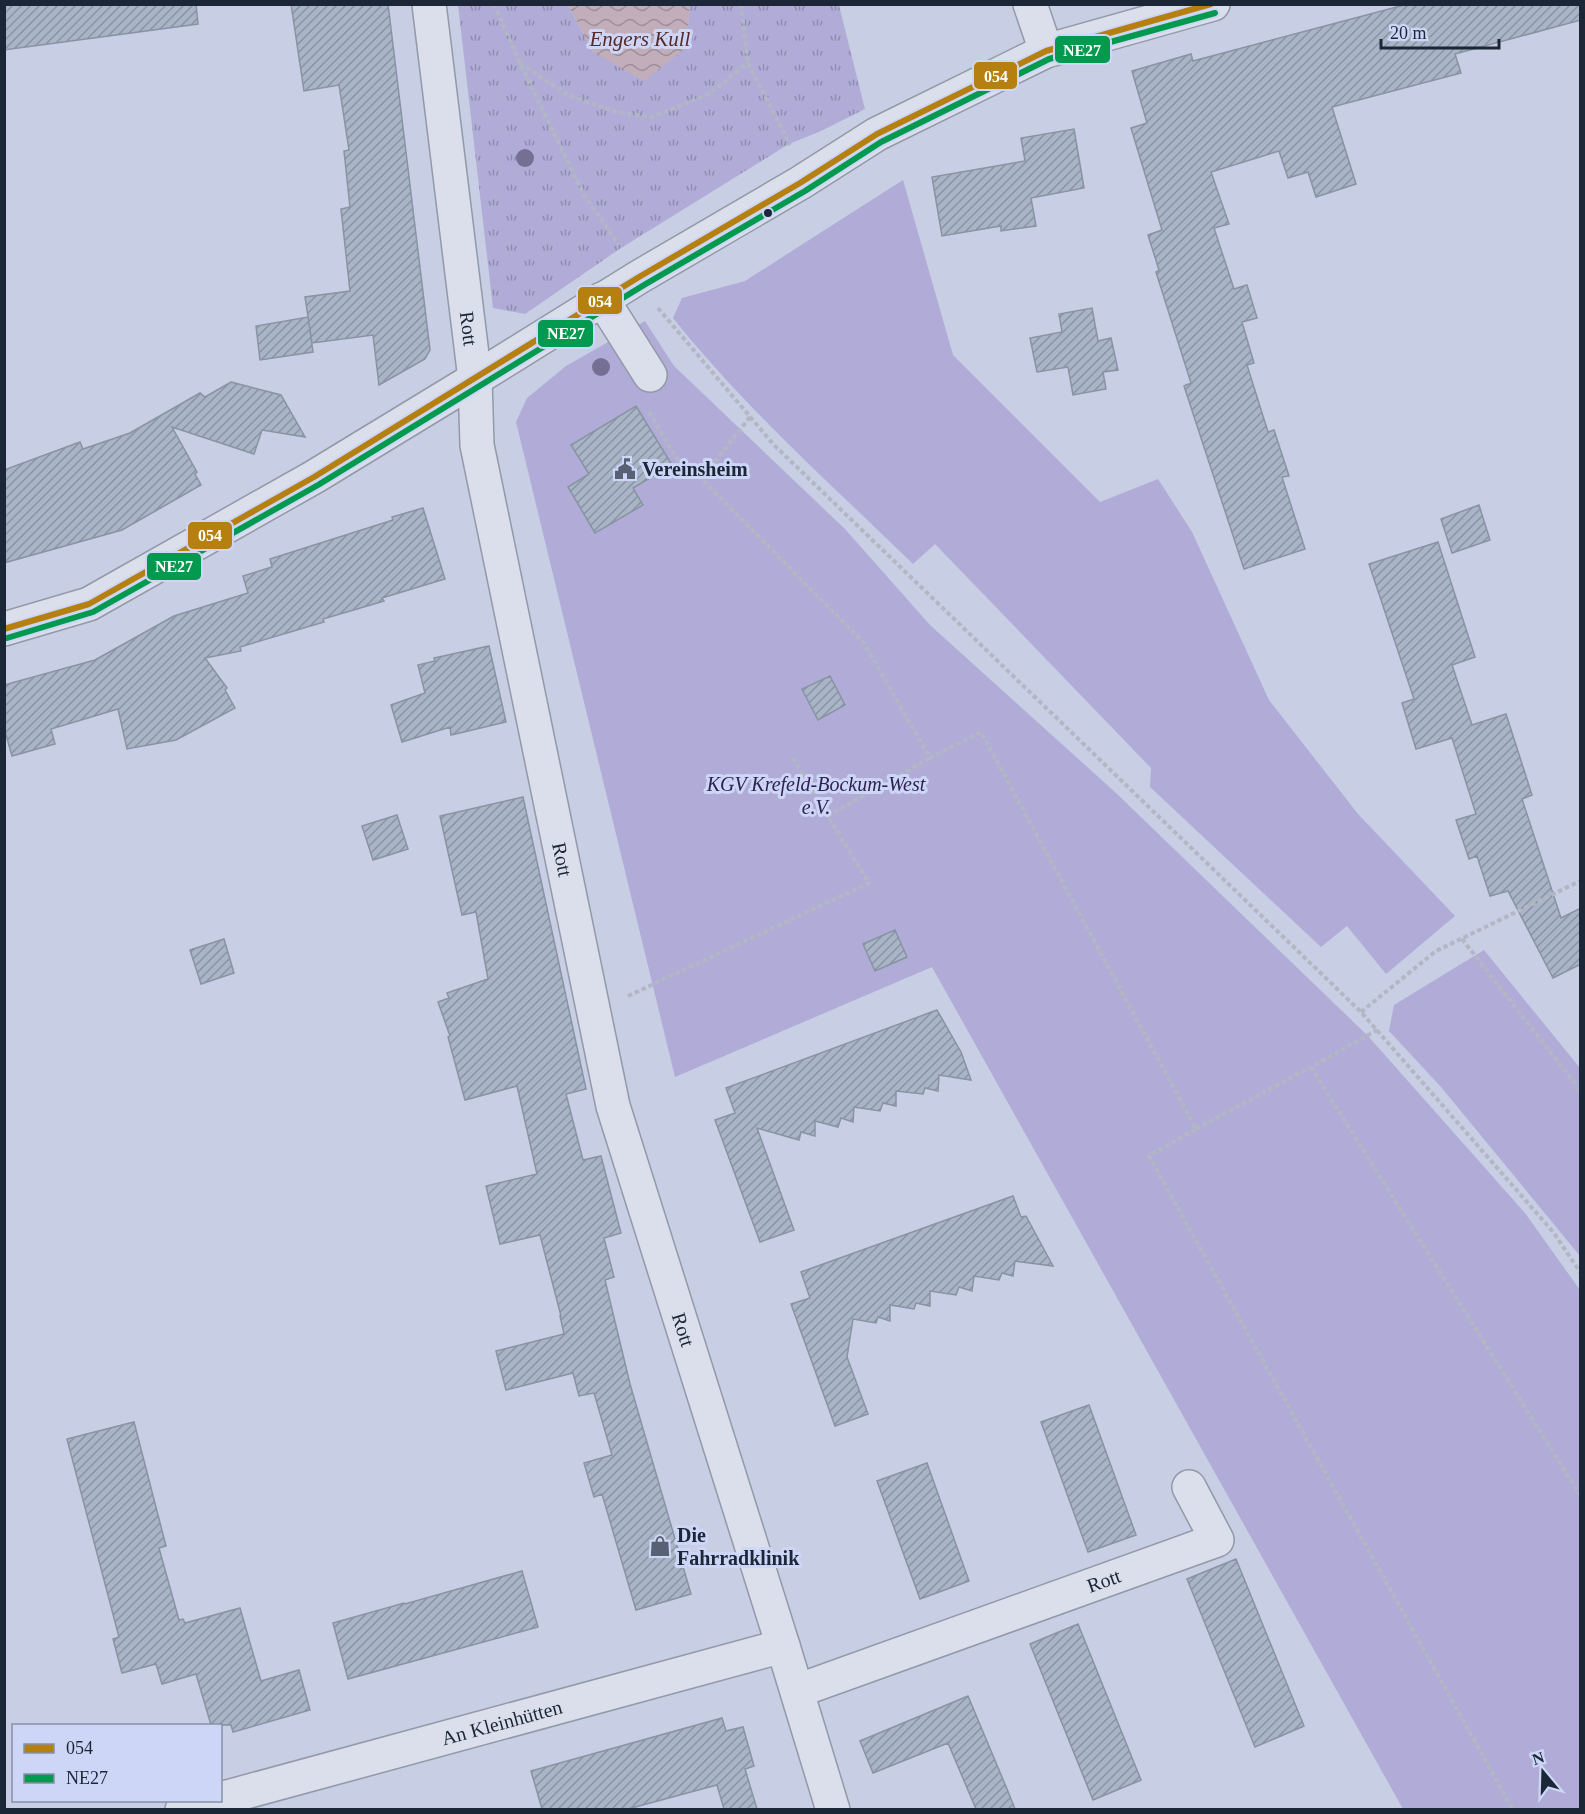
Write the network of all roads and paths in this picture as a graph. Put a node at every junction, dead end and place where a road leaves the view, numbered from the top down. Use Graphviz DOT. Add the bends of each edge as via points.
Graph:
graph roads {
  1 [pos="429,4"];
  2 [pos="494,4"];
  3 [pos="741,4"];
  4 [pos="1030,4"];
  5 [pos="1213,4"];
  6 [pos="1046,51"];
  7 [pos="520,63"];
  8 [pos="748,63"];
  9 [pos="800,183"];
  10 [pos="639,277"];
  11 [pos="602,299"];
  12 [pos="650,375"];
  13 [pos="475,379"];
  14 [pos="750,417"];
  15 [pos="701,479"];
  16 [pos="4,629"];
  17 [pos="793,758"];
  18 [pos="930,758"];
  19 [pos="828,816"];
  20 [pos="1581,882"];
  21 [pos="1462,939"];
  22 [pos="594,1012"];
  23 [pos="1361,1012"];
  24 [pos="1377,1030"];
  25 [pos="1311,1067"];
  26 [pos="1581,1090"];
  27 [pos="1196,1129"];
  28 [pos="1581,1272"];
  29 [pos="1189,1487"];
  30 [pos="1581,1495"];
  31 [pos="783,1646"];
  32 [pos="797,1691"];
  33 [pos="222,1798"];
  34 [pos="208,1802"];
  35 [pos="182,1809"];
  36 [pos="833,1809"];
  37 [pos="1513,1809"];
  1 -- 13 [label="street, Rott"];
  2 -- 7 [label="path"];
  3 -- 8 [label="path"];
  4 -- 6 [label="street"];
  5 -- 6 [label="street"];
  6 -- 9 [label="street" via="877,134"];
  7 -- 8 [label="path" via="566,94 616,112 652,117 709,94"];
  7 -- 10 [label="path" via="583,193"];
  8 -- 9 [label="path" via="789,144"];
  9 -- 10 [label="street"];
  10 -- 11 [label="street"];
  10 -- 14 [label="path" via="661,313"];
  11 -- 12 [label="street"];
  11 -- 13 [label="street"];
  12 -- 15 [label="path" via="642,402 680,464"];
  13 -- 16 [label="street" via="314,477 89,604"];
  13 -- 22 [label="street, Rott" via="477,445"];
  14 -- 15 [label="path"];
  14 -- 23 [label="path" via="774,445"];
  15 -- 18 [label="path" via="864,643"];
  17 -- 19 [label="path"];
  18 -- 19 [label="path"];
  18 -- 27 [label="path" via="981,732"];
  19 -- 22 [label="path" via="869,883"];
  20 -- 21 [label="path"];
  21 -- 23 [label="path" via="1436,951"];
  21 -- 26 [label="path"];
  22 -- 31 [label="street, Rott" via="613,1106"];
  23 -- 24 [label="path"];
  24 -- 25 [label="path"];
  24 -- 28 [label="path" via="1554,1233"];
  25 -- 27 [label="path"];
  25 -- 30 [label="path"];
  27 -- 37 [label="path" via="1149,1156"];
  29 -- 32 [label="street, Rott" via="1217,1540"];
  31 -- 32 [label="street, Rott"];
  31 -- 33 [label="street, An Kleinhütten"];
  32 -- 36 [label="street, Rott"];
  34 -- 35 [label="street"];
}
